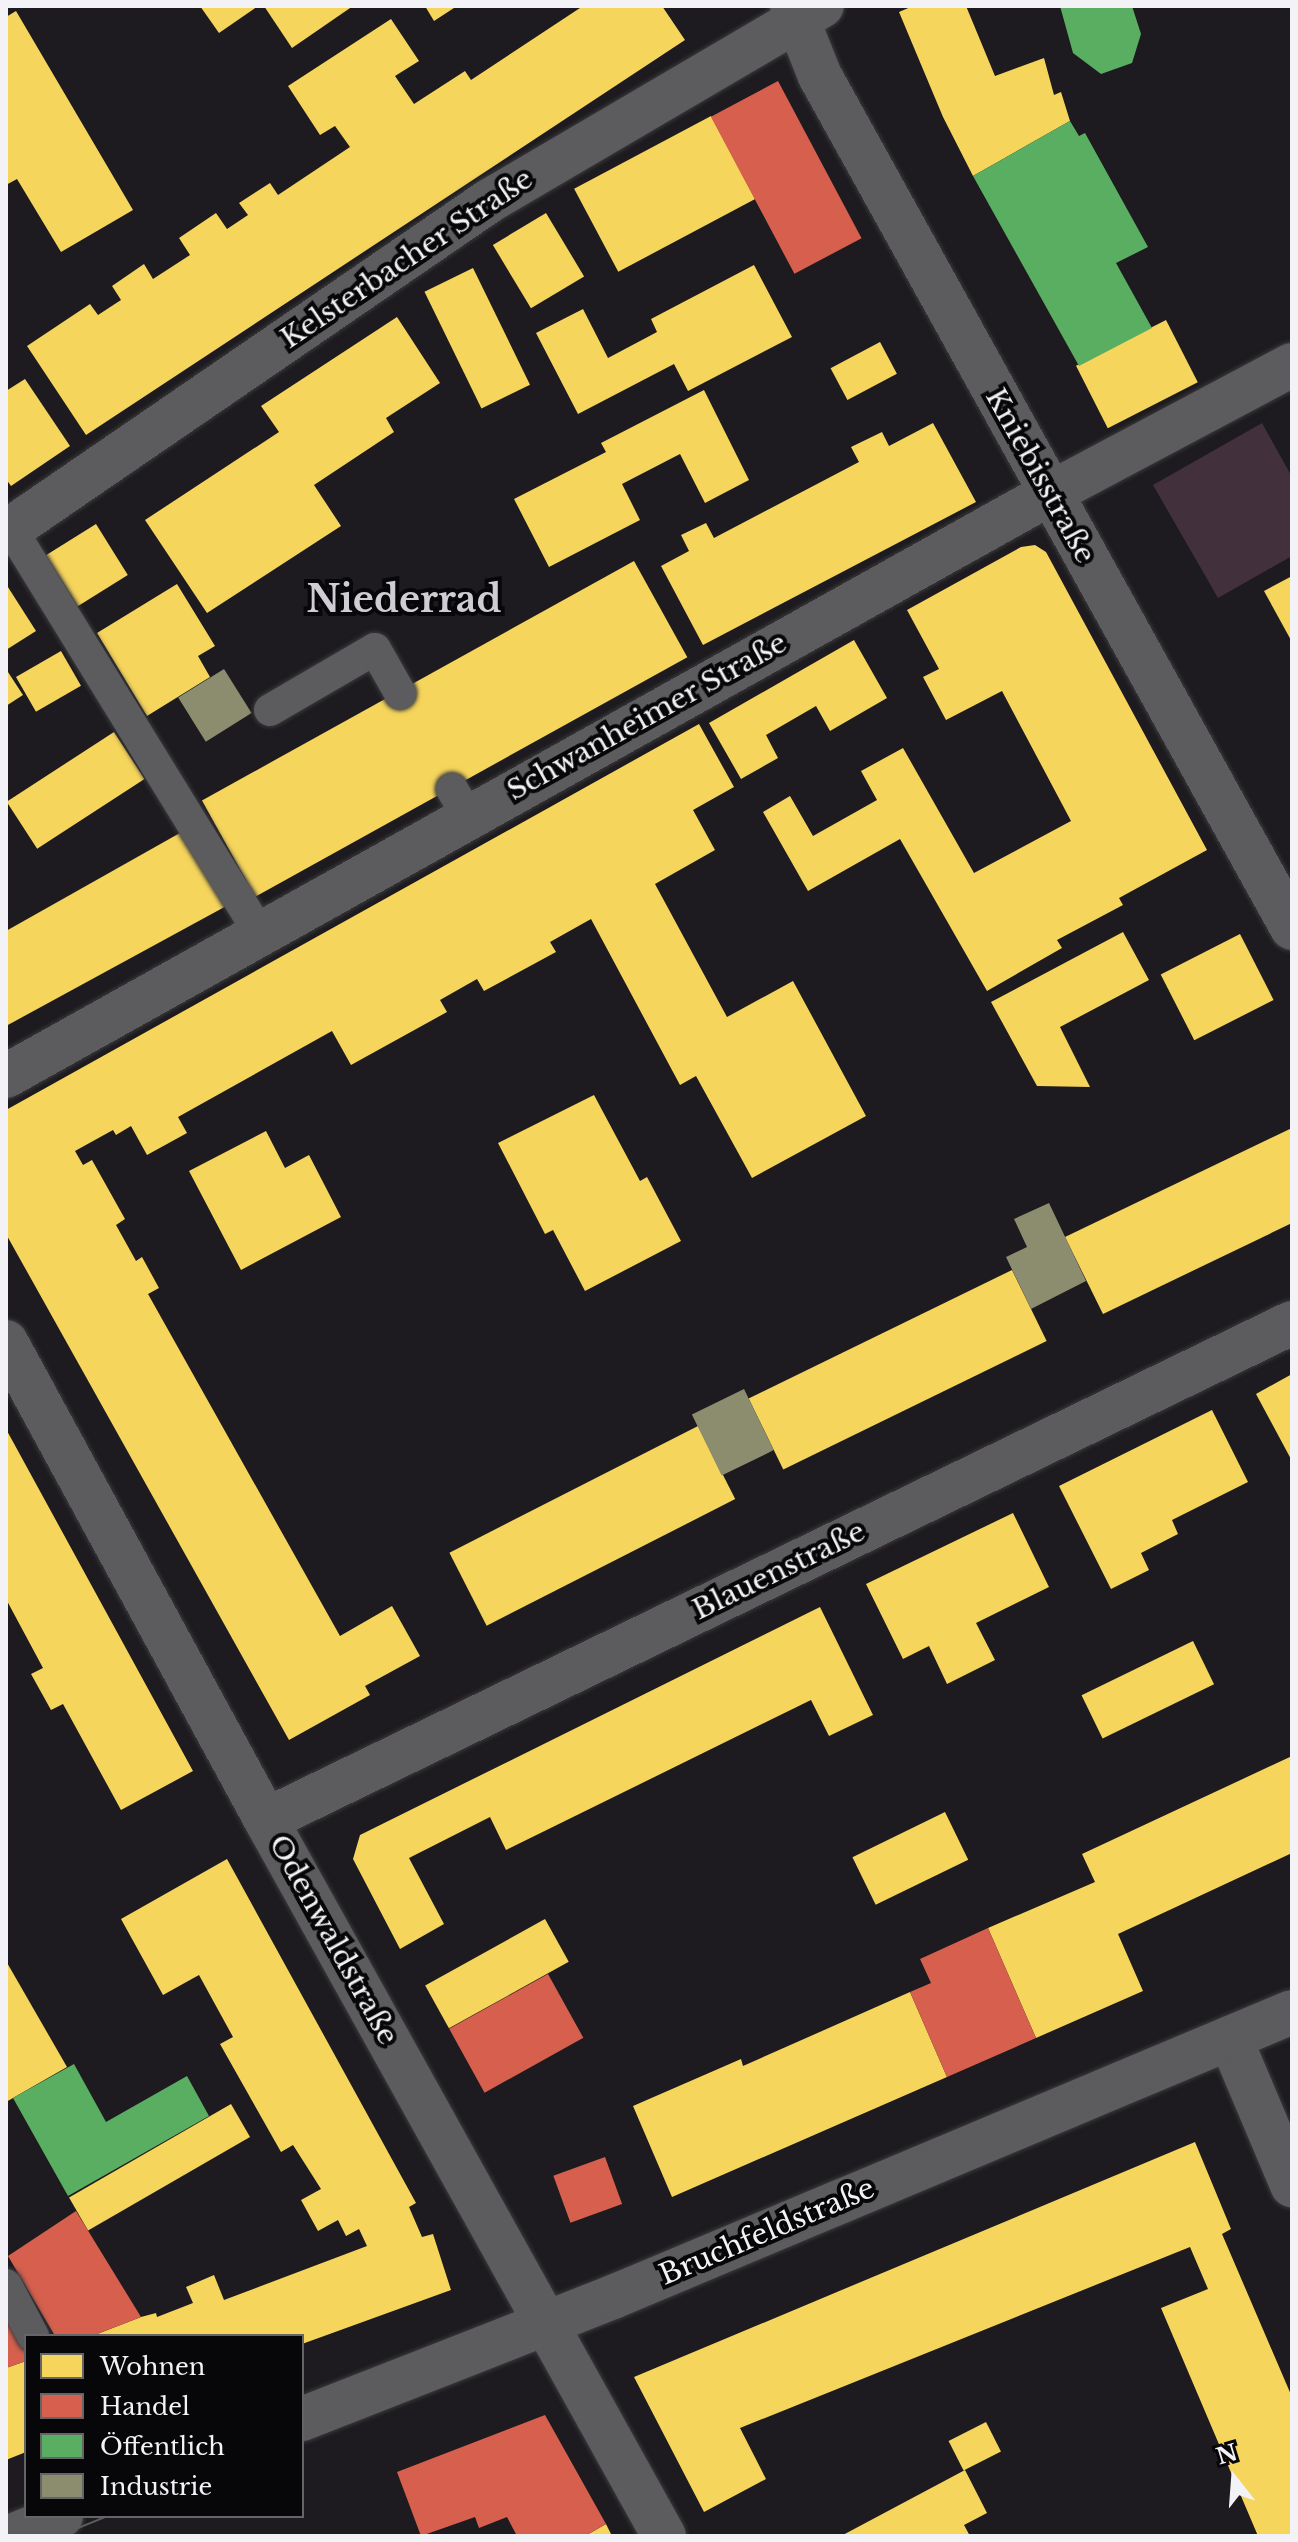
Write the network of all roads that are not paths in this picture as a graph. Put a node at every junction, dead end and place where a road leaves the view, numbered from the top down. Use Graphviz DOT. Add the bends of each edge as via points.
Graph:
graph roads {
  1 [pos="803,10"];
  2 [pos="1292,365"];
  3 [pos="1049,494"];
  4 [pos="8,530"];
  5 [pos="400,693"];
  6 [pos="270,710"];
  7 [pos="1292,928"];
  8 [pos="261,935"];
  9 [pos="6,1076"];
  10 [pos="1292,1323"];
  11 [pos="6,1342"];
  12 [pos="266,1820"];
  13 [pos="1292,2012"];
  14 [pos="1230,2038"];
  15 [pos="1292,2185"];
  16 [pos="6,2285"];
  17 [pos="546,2324"];
  18 [pos="32,2334"];
  19 [pos="304,2418"];
  20 [pos="56,2518"];
  21 [pos="12,2536"];
  22 [pos="664,2536"];
  1 -- 3 [label="street, Kniebisstraße" via="820,76"];
  1 -- 4 [label="street, Kelsterbacher Straße" via="489,201"];
  2 -- 3 [label="street, Schwanheimer Straße"];
  3 -- 7 [label="street, Kniebisstraße"];
  3 -- 8 [label="street, Schwanheimer Straße" via="460,803"];
  4 -- 8 [label="lane"];
  5 -- 6 [label="lane" via="375,649"];
  8 -- 9 [label="street, Schwanheimer Straße"];
  10 -- 12 [label="street, Blauenstraße"];
  11 -- 12 [label="street, Odenwaldstraße"];
  12 -- 17 [label="street, Odenwaldstraße"];
  13 -- 14 [label="street, Bruchfeldstraße"];
  14 -- 15 [label="street"];
  14 -- 17 [label="street, Bruchfeldstraße"];
  16 -- 18 [label="lane"];
  17 -- 19 [label="street, Bruchfeldstraße"];
  17 -- 22 [label="street, Odenwaldstraße"];
  20 -- 21 [label="street"];
}
